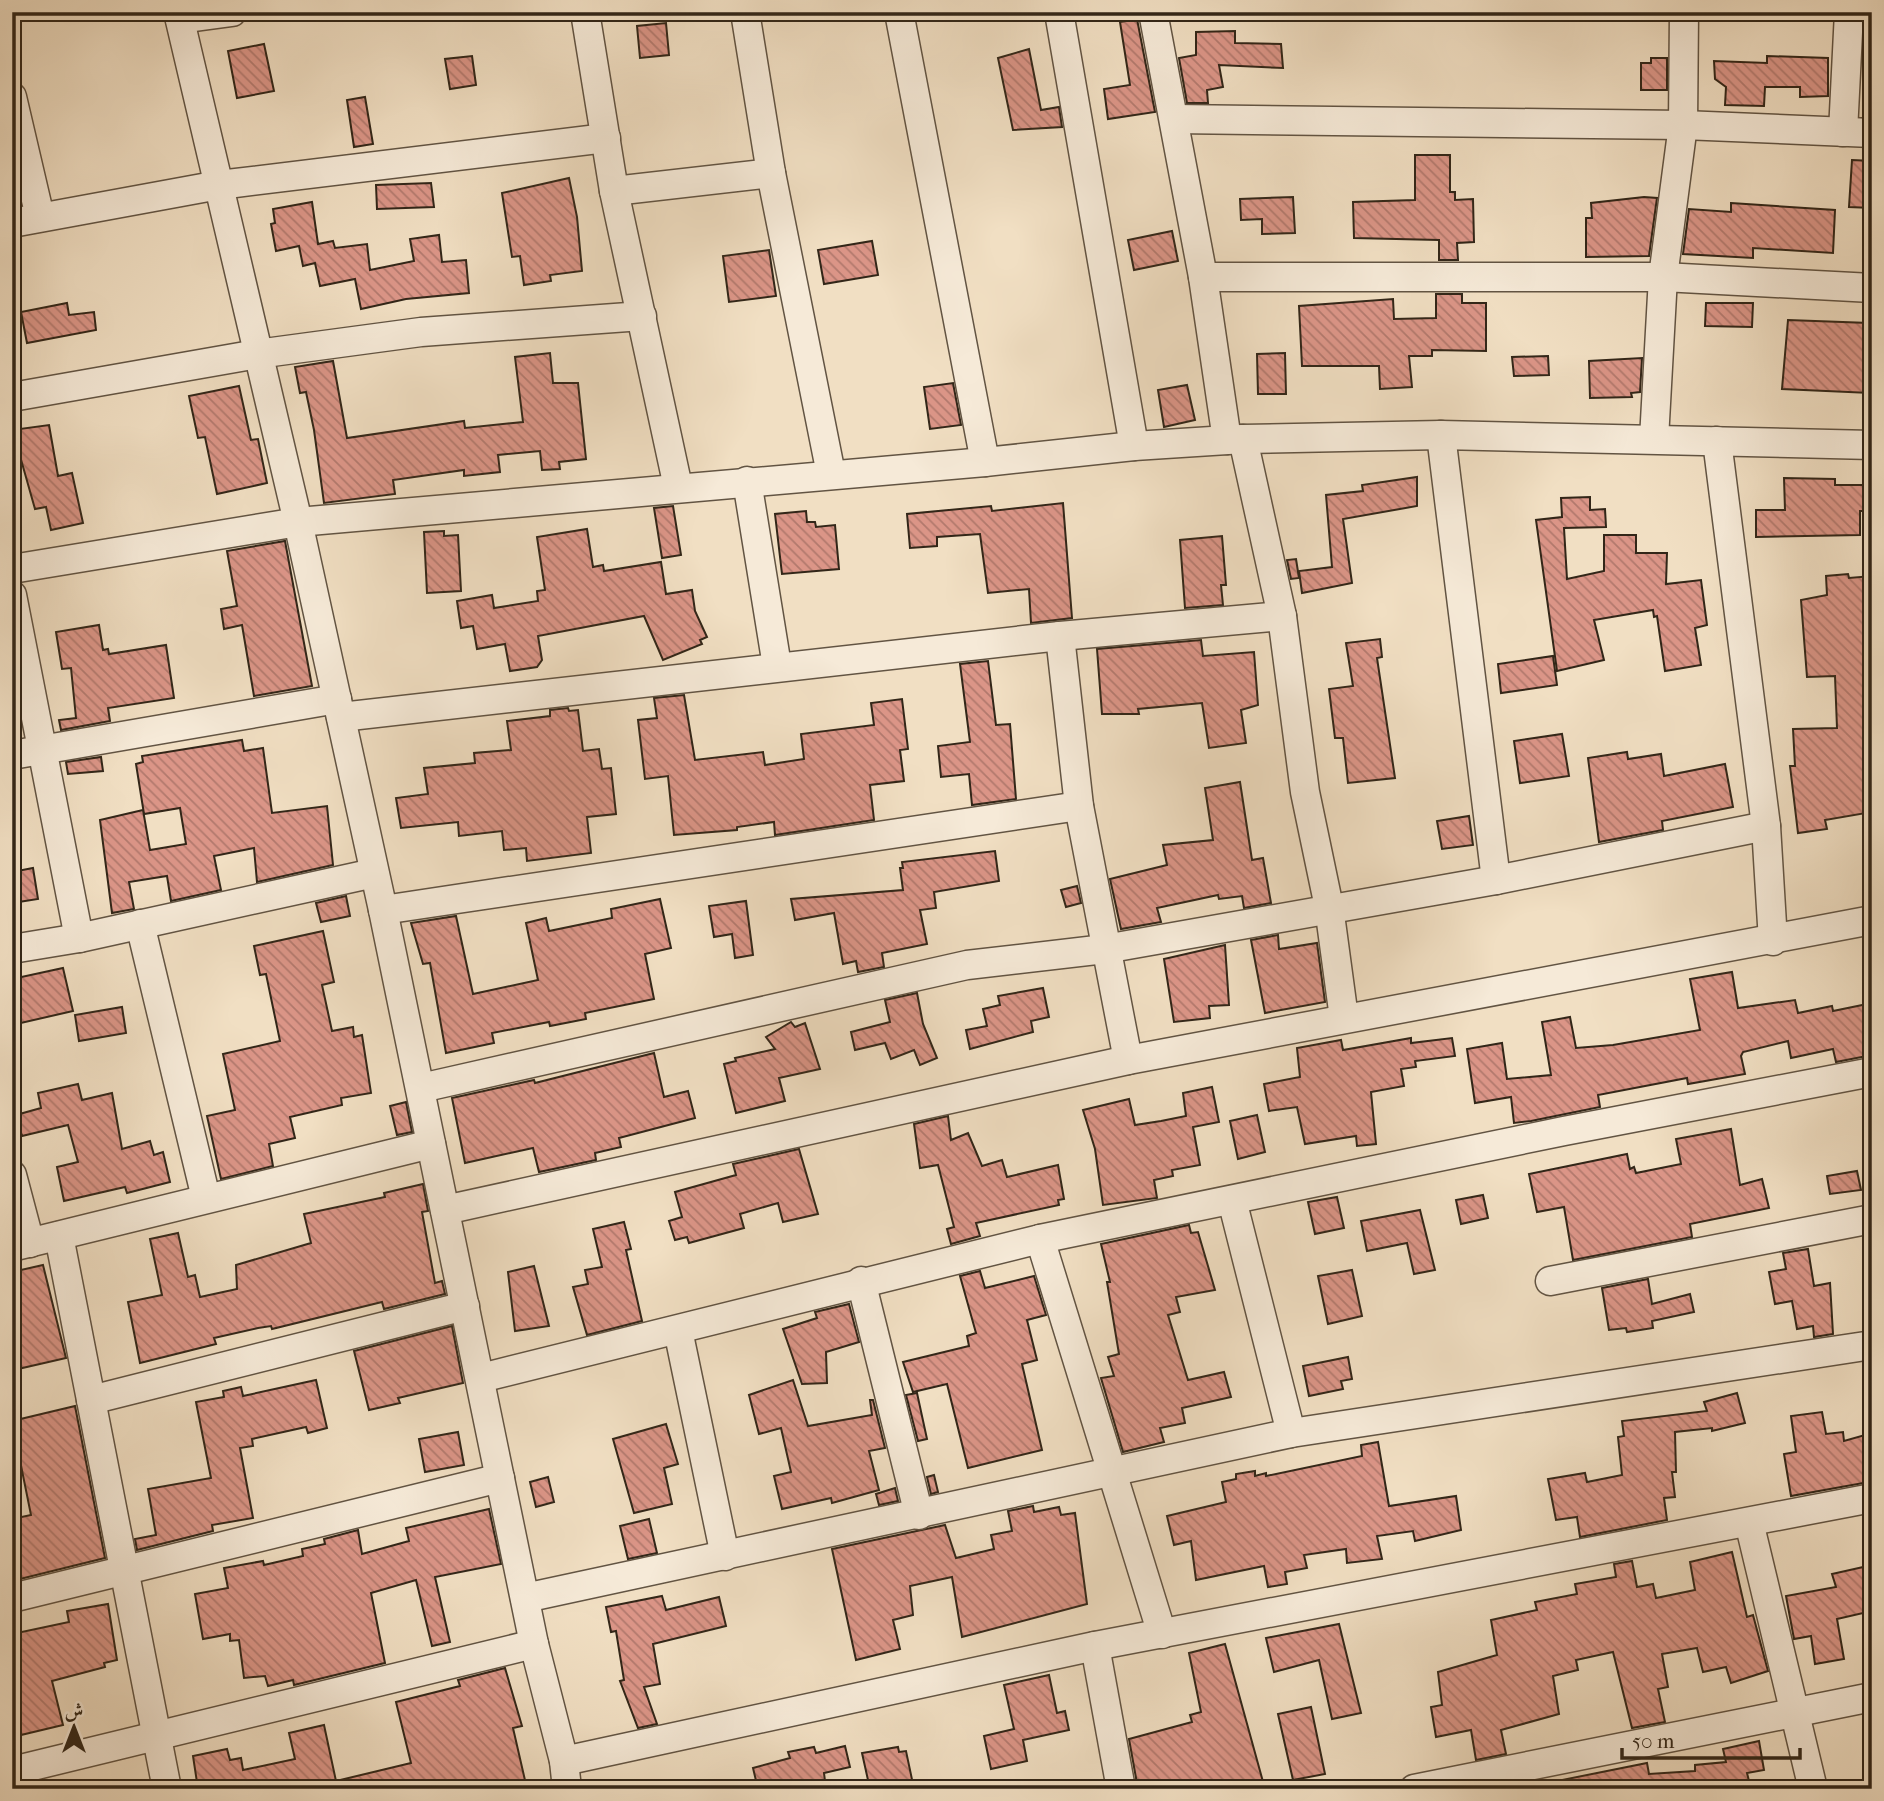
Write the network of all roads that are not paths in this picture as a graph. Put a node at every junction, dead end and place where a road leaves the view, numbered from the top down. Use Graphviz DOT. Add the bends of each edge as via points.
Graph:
graph roads {
  1 [pos="232,12"];
  2 [pos="585,12"];
  3 [pos="745,12"];
  4 [pos="900,12"];
  5 [pos="1059,12"];
  6 [pos="1153,12"];
  7 [pos="1684,12"];
  8 [pos="1849,12"];
  9 [pos="179,16"];
  10 [pos="12,97"];
  11 [pos="1174,119"];
  12 [pos="1683,125"];
  13 [pos="1843,132"];
  14 [pos="1872,133"];
  15 [pos="606,138"];
  16 [pos="771,173"];
  17 [pos="219,185"];
  18 [pos="614,191"];
  19 [pos="40,218"];
  20 [pos="12,223"];
  21 [pos="1203,277"];
  22 [pos="1663,277"];
  23 [pos="1872,288"];
  24 [pos="642,316"];
  25 [pos="257,354"];
  26 [pos="12,397"];
  27 [pos="1441,435"];
  28 [pos="1654,439"];
  29 [pos="1235,440"];
  30 [pos="1717,441"];
  31 [pos="1872,445"];
  32 [pos="1134,446"];
  33 [pos="985,462"];
  34 [pos="831,474"];
  35 [pos="747,481"];
  36 [pos="678,487"];
  37 [pos="298,522"];
  38 [pos="12,569"];
  39 [pos="12,595"];
  40 [pos="1282,616"];
  41 [pos="1060,636"];
  42 [pos="777,666"];
  43 [pos="339,708"];
  44 [pos="41,749"];
  45 [pos="12,755"];
  46 [pos="1079,806"];
  47 [pos="1766,826"];
  48 [pos="374,873"];
  49 [pos="1496,880"];
  50 [pos="1329,907"];
  51 [pos="383,910"];
  52 [pos="1872,920"];
  53 [pos="140,924"];
  54 [pos="79,938"];
  55 [pos="1773,941"];
  56 [pos="12,949"];
  57 [pos="1105,949"];
  58 [pos="1344,1018"];
  59 [pos="1129,1060"];
  60 [pos="1872,1072"];
  61 [pos="421,1088"];
  62 [pos="431,1144"];
  63 [pos="12,1175"];
  64 [pos="206,1198"];
  65 [pos="1231,1200"];
  66 [pos="445,1210"];
  67 [pos="1872,1219"];
  68 [pos="59,1236"];
  69 [pos="1040,1239"];
  70 [pos="21,1245"];
  71 [pos="861,1281"];
  72 [pos="1550,1281"];
  73 [pos="465,1306"];
  74 [pos="678,1330"];
  75 [pos="1872,1345"];
  76 [pos="481,1378"];
  77 [pos="91,1400"];
  78 [pos="1291,1433"];
  79 [pos="1111,1472"];
  80 [pos="500,1478"];
  81 [pos="1872,1498"];
  82 [pos="919,1515"];
  83 [pos="1749,1522"];
  84 [pos="725,1556"];
  85 [pos="124,1572"];
  86 [pos="12,1598"];
  87 [pos="526,1598"];
  88 [pos="1162,1634"];
  89 [pos="534,1644"];
  90 [pos="1095,1646"];
  91 [pos="1872,1698"];
  92 [pos="1793,1713"];
  93 [pos="156,1736"];
  94 [pos="564,1761"];
  95 [pos="12,1771"];
  96 [pos="167,1789"];
  97 [pos="567,1789"];
  98 [pos="1121,1789"];
  99 [pos="1414,1789"];
  100 [pos="1813,1789"];
  1 -- 9 [label="street"];
  2 -- 15 [label="street"];
  3 -- 16 [label="street"];
  4 -- 33 [label="street"];
  5 -- 32 [label="street"];
  6 -- 11 [label="street"];
  7 -- 12 [label="street"];
  8 -- 13 [label="street"];
  9 -- 17 [label="street"];
  10 -- 19 [label="street"];
  11 -- 12 [label="street"];
  11 -- 21 [label="street"];
  12 -- 13 [label="street"];
  12 -- 22 [label="street"];
  13 -- 14 [label="street"];
  15 -- 17 [label="street"];
  15 -- 18 [label="street"];
  16 -- 18 [label="street"];
  16 -- 34 [label="street"];
  17 -- 19 [label="street"];
  17 -- 25 [label="street"];
  18 -- 24 [label="street"];
  19 -- 20 [label="street"];
  21 -- 22 [label="street"];
  21 -- 29 [label="street"];
  22 -- 23 [label="street"];
  22 -- 28 [label="street"];
  24 -- 25 [label="street" via="421,332"];
  24 -- 36 [label="street"];
  25 -- 26 [label="street"];
  25 -- 37 [label="street"];
  27 -- 28 [label="street"];
  27 -- 29 [label="street"];
  27 -- 49 [label="street"];
  28 -- 30 [label="street"];
  29 -- 32 [label="street"];
  29 -- 40 [label="street"];
  30 -- 31 [label="street"];
  30 -- 47 [label="street"];
  32 -- 33 [label="street"];
  33 -- 34 [label="street"];
  34 -- 35 [label="street"];
  35 -- 36 [label="street"];
  35 -- 42 [label="street"];
  36 -- 37 [label="street"];
  37 -- 38 [label="street"];
  37 -- 43 [label="street"];
  39 -- 44 [label="street"];
  40 -- 41 [label="street"];
  40 -- 50 [label="street" via="1305,792"];
  41 -- 42 [label="street"];
  41 -- 46 [label="street"];
  42 -- 43 [label="street"];
  43 -- 44 [label="street"];
  43 -- 48 [label="street"];
  44 -- 45 [label="street"];
  44 -- 54 [label="street"];
  46 -- 51 [label="street"];
  46 -- 57 [label="street"];
  47 -- 49 [label="street"];
  47 -- 55 [label="street"];
  48 -- 51 [label="street"];
  48 -- 53 [label="street"];
  49 -- 50 [label="street"];
  50 -- 57 [label="street"];
  50 -- 58 [label="street"];
  51 -- 61 [label="street"];
  52 -- 55 [label="street"];
  53 -- 54 [label="street"];
  53 -- 64 [label="street"];
  54 -- 56 [label="street"];
  55 -- 58 [label="street"];
  57 -- 59 [label="street"];
  57 -- 61 [label="street" via="995,960"];
  58 -- 59 [label="street"];
  59 -- 66 [label="street"];
  60 -- 65 [label="street"];
  61 -- 62 [label="street"];
  62 -- 64 [label="street"];
  62 -- 66 [label="street"];
  63 -- 70 [label="street"];
  64 -- 68 [label="street"];
  65 -- 69 [label="street"];
  65 -- 78 [label="street"];
  66 -- 73 [label="street"];
  67 -- 72 [label="street"];
  68 -- 70 [label="street"];
  68 -- 77 [label="street"];
  69 -- 71 [label="street"];
  69 -- 79 [label="street"];
  71 -- 74 [label="street"];
  71 -- 82 [label="street"];
  73 -- 76 [label="street"];
  73 -- 77 [label="street"];
  74 -- 76 [label="street"];
  74 -- 84 [label="street"];
  75 -- 78 [label="street"];
  76 -- 80 [label="street"];
  77 -- 85 [label="street"];
  78 -- 79 [label="street"];
  79 -- 82 [label="street"];
  79 -- 88 [label="street"];
  80 -- 85 [label="street"];
  80 -- 87 [label="street"];
  81 -- 83 [label="street"];
  82 -- 84 [label="street"];
  83 -- 88 [label="street"];
  83 -- 92 [label="street"];
  84 -- 87 [label="street"];
  85 -- 86 [label="street"];
  85 -- 93 [label="street"];
  87 -- 89 [label="street"];
  88 -- 90 [label="street"];
  89 -- 93 [label="street"];
  89 -- 94 [label="street"];
  90 -- 94 [label="street"];
  90 -- 98 [label="street"];
  91 -- 92 [label="street"];
  92 -- 99 [label="street"];
  92 -- 100 [label="street"];
  93 -- 95 [label="street"];
  93 -- 96 [label="street"];
  94 -- 97 [label="street"];
}
